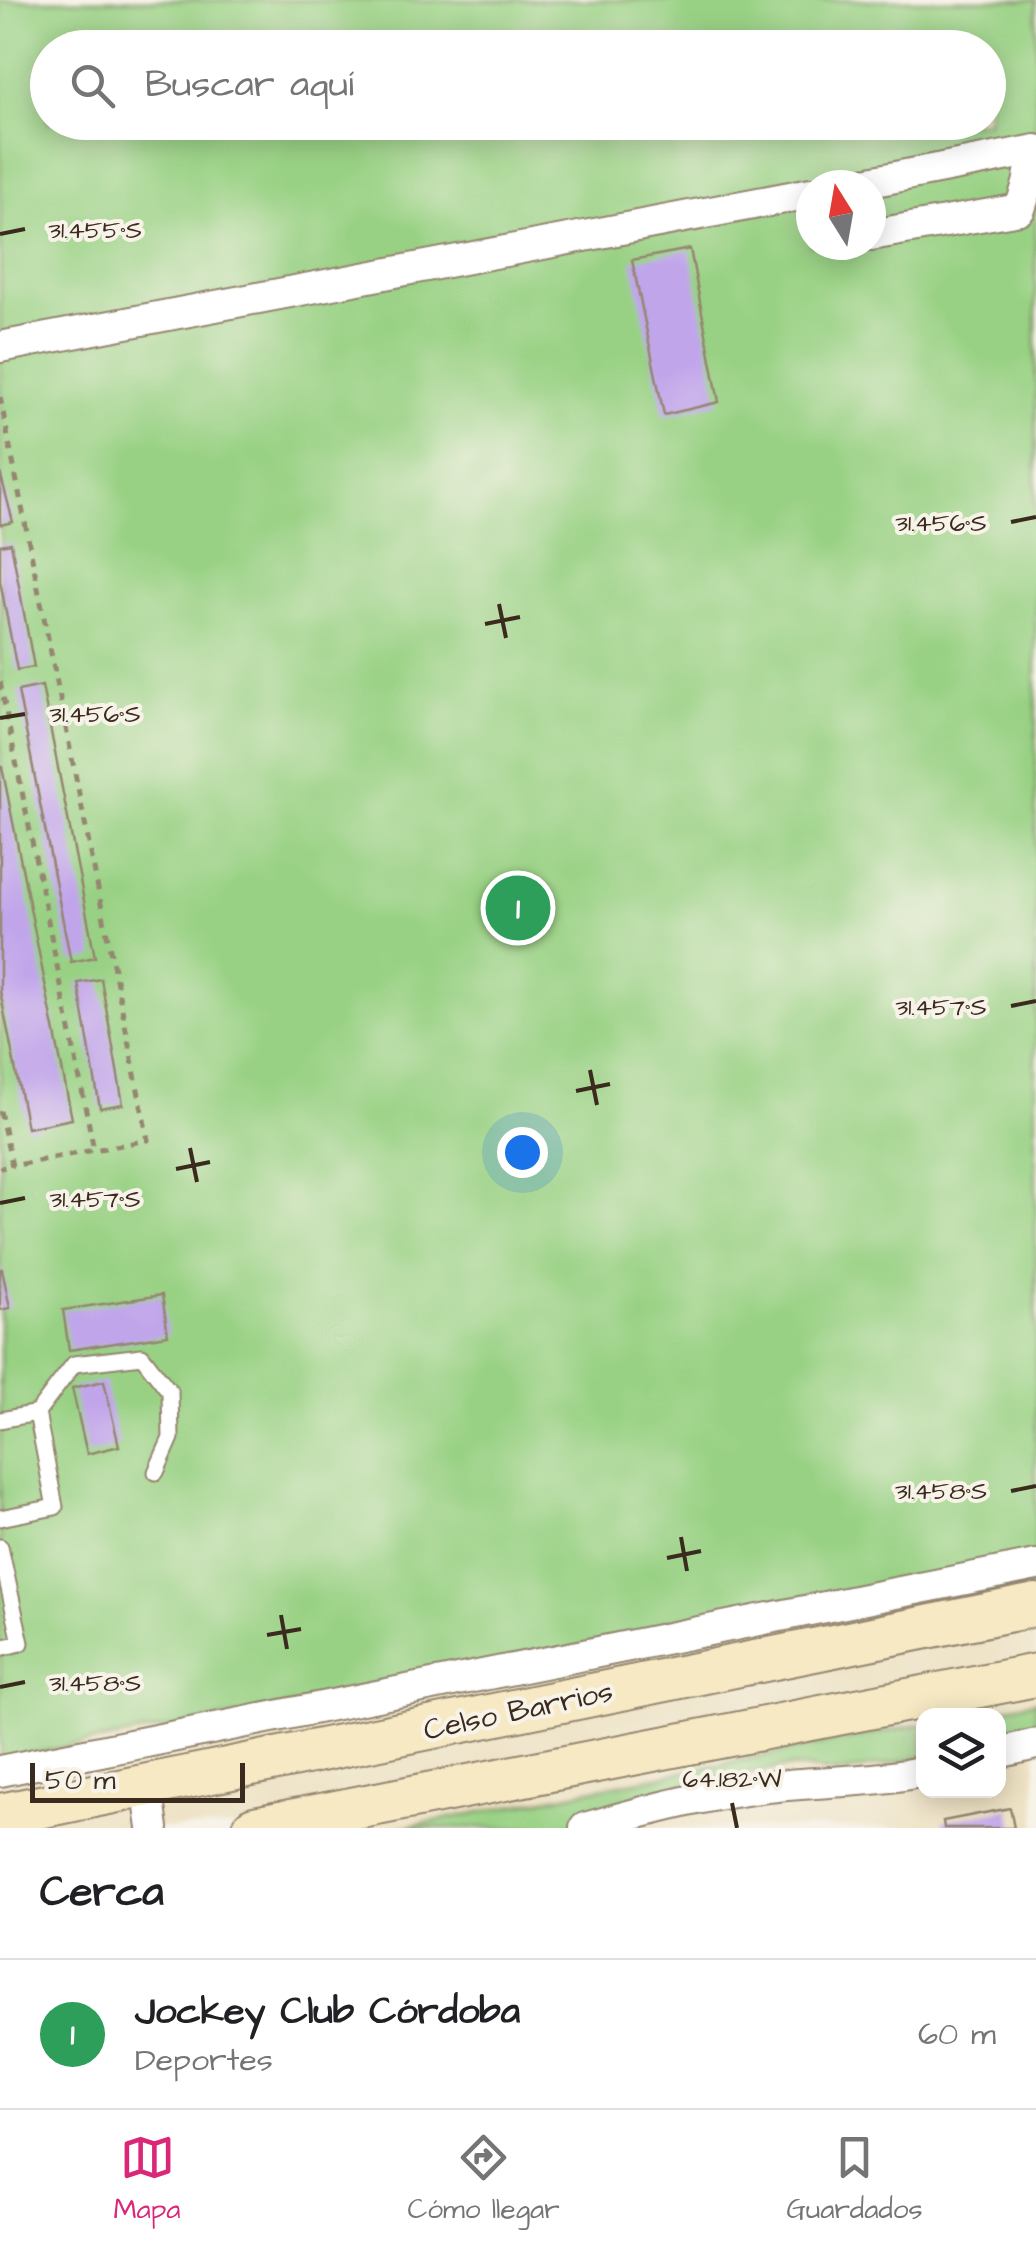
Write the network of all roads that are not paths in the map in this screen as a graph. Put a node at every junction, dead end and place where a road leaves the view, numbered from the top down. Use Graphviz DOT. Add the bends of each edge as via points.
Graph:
graph roads {
  1 [pos="1035,151"];
  2 [pos="886,179"];
  3 [pos="796,202"];
  4 [pos="886,232"];
  5 [pos="0,347"];
  6 [pos="38,1413"];
  7 [pos="0,1420"];
  8 [pos="156,1472"];
  9 [pos="0,1518"];
  10 [pos="0,1547"];
  11 [pos="1036,1565"];
  12 [pos="1036,1605"];
  13 [pos="0,1648"];
  14 [pos="1036,1675"];
  15 [pos="1036,1744"];
  16 [pos="1006,1751"];
  17 [pos="0,1771"];
  18 [pos="916,1773"];
  19 [pos="147,1786"];
  20 [pos="0,1814"];
  21 [pos="153,1828"];
  22 [pos="254,1828"];
  23 [pos="586,1828"];
  1 -- 2 [label="street"];
  1 -- 4 [label="street" via="1020,209"];
  3 -- 5 [label="street"];
  6 -- 7 [label="lane"];
  6 -- 8 [label="lane" via="74,1364 142,1356 170,1392 171,1438"];
  6 -- 9 [label="lane" via="55,1508"];
  10 -- 13 [label="lane" via="21,1643"];
  11 -- 17 [label="street"];
  12 -- 19 [label="main road, Celso Barrios"];
  14 -- 22 [label="main road"];
  15 -- 16 [label="street"];
  18 -- 23 [label="street" via="755,1788"];
  19 -- 20 [label="main road, Celso Barrios"];
  19 -- 21 [label="street"];
}
